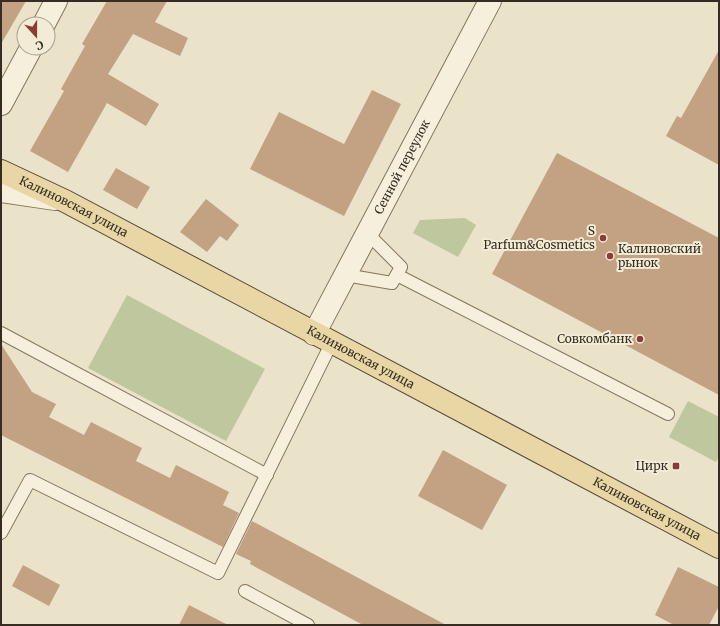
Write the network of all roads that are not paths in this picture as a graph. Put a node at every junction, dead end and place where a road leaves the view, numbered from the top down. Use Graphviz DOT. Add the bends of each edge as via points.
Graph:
graph roads {
  1 [pos="56,1"];
  2 [pos="490,1"];
  3 [pos="48,16"];
  4 [pos="27,56"];
  5 [pos="1,104"];
  6 [pos="1,170"];
  7 [pos="1,190"];
  8 [pos="65,201"];
  9 [pos="367,233"];
  10 [pos="345,275"];
  11 [pos="397,275"];
  12 [pos="1,333"];
  13 [pos="323,338"];
  14 [pos="668,414"];
  15 [pos="267,475"];
  16 [pos="1,533"];
  17 [pos="719,547"];
  18 [pos="245,591"];
  19 [pos="308,625"];
  1 -- 3 [label="street"];
  2 -- 9 [label="street, Сенной переулок"];
  4 -- 5 [label="street"];
  6 -- 8 [label="main road, Калиновская улица"];
  7 -- 8 [label="street"];
  8 -- 13 [label="main road, Калиновская улица"];
  9 -- 10 [label="street, Сенной переулок"];
  9 -- 11 [label="lane" via="402,267"];
  10 -- 11 [label="lane" via="392,283"];
  10 -- 13 [label="street, Сенной переулок"];
  11 -- 14 [label="lane"];
  12 -- 15 [label="lane"];
  13 -- 15 [label="lane"];
  13 -- 17 [label="main road, Калиновская улица"];
  15 -- 16 [label="lane" via="218,573 30,480"];
  18 -- 19 [label="lane"];
}
